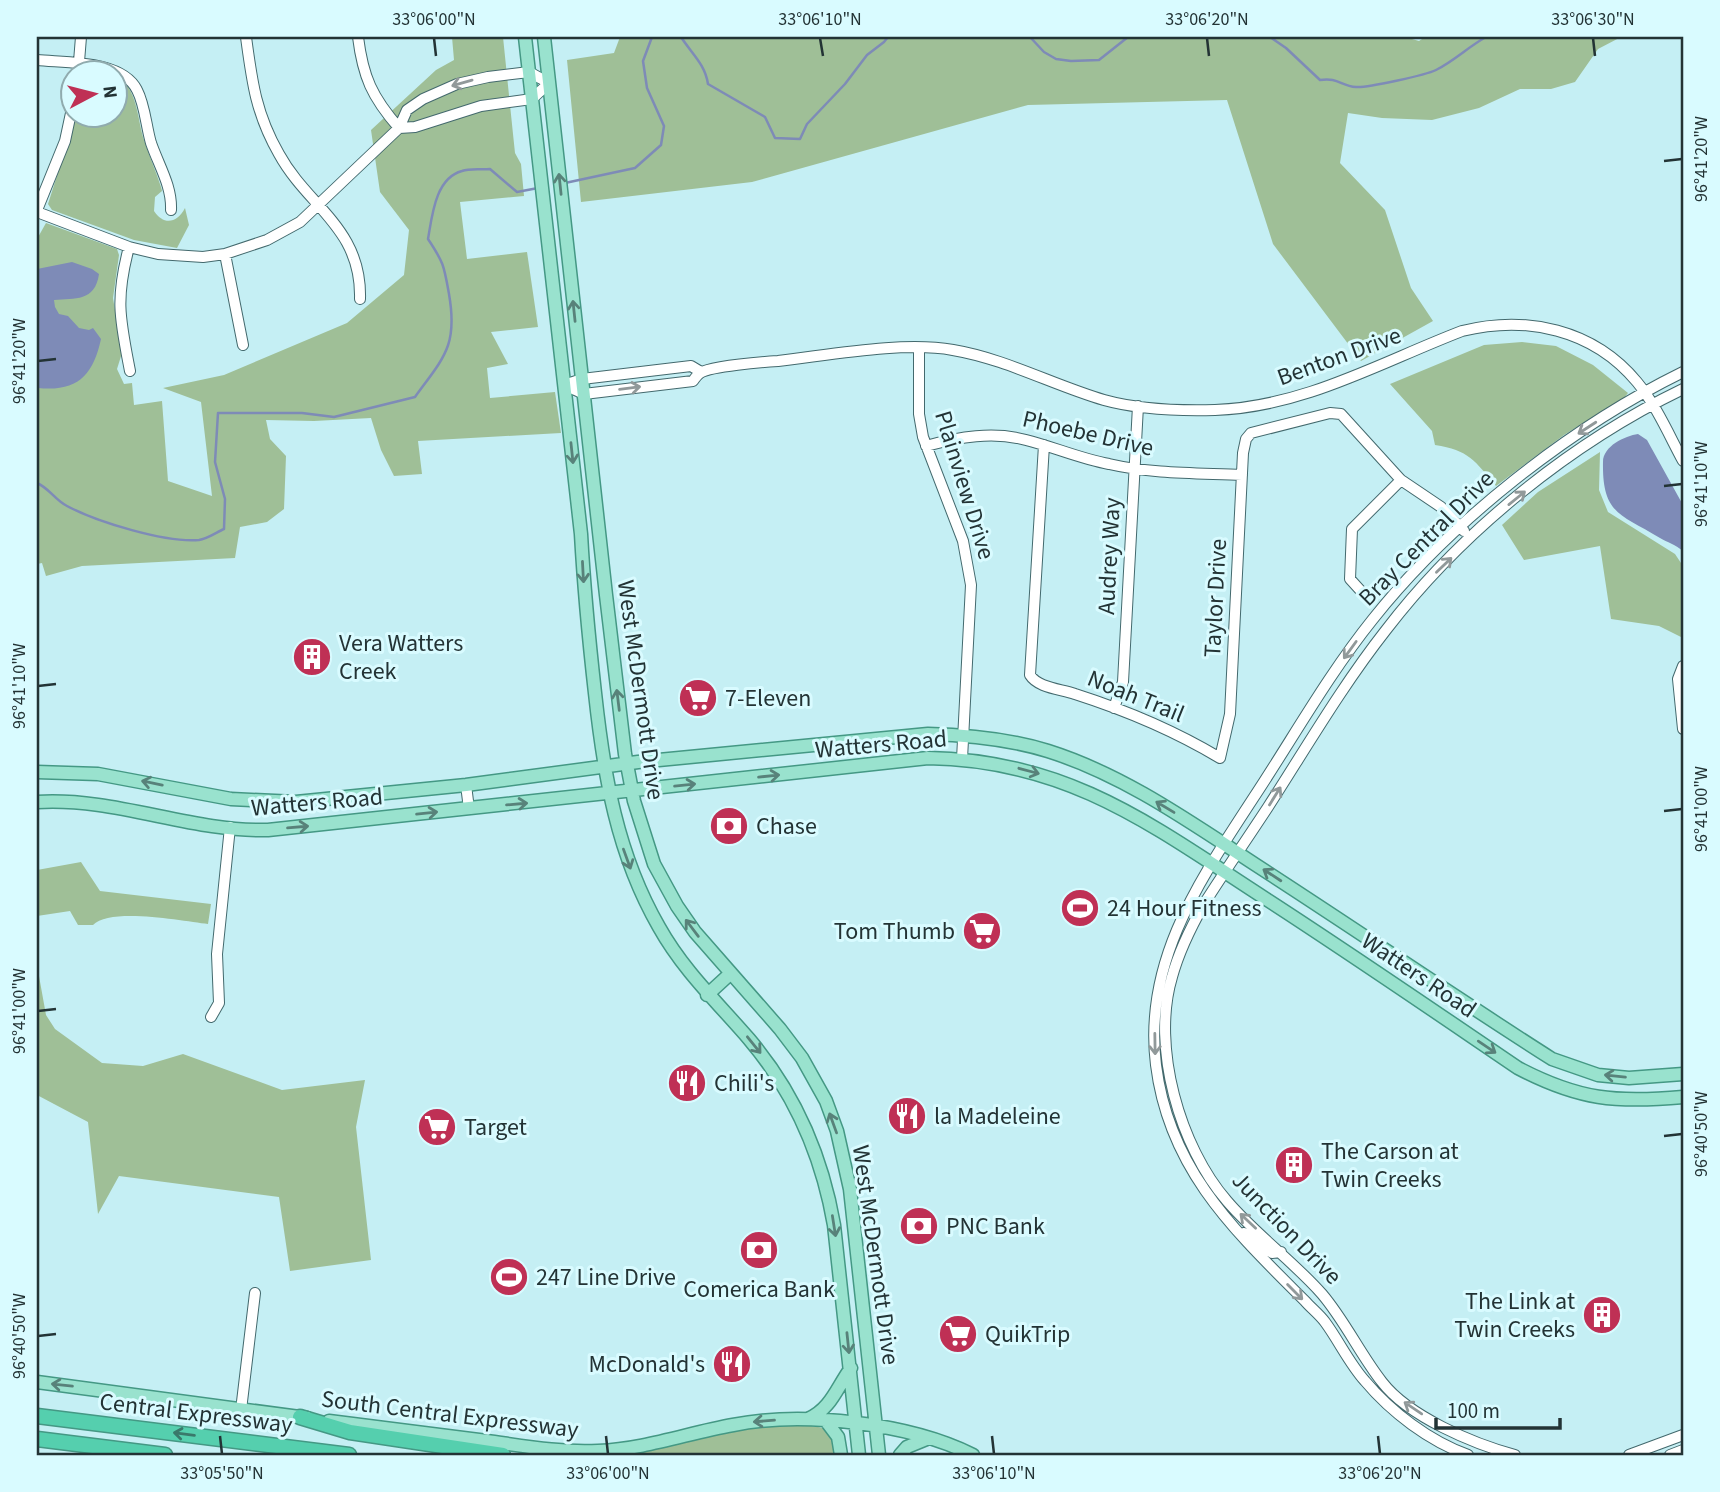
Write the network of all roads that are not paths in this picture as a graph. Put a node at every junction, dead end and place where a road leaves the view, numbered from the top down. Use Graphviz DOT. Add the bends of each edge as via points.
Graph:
graph roads {
  1 [pos="81,37"];
  2 [pos="246,37"];
  3 [pos="358,37"];
  4 [pos="525,37"];
  5 [pos="544,37"];
  6 [pos="37,60"];
  7 [pos="79,60"];
  8 [pos="60,65"];
  9 [pos="529,72"];
  10 [pos="130,79"];
  11 [pos="549,83"];
  12 [pos="532,99"];
  13 [pos="398,128"];
  14 [pos="67,130"];
  15 [pos="320,205"];
  16 [pos="171,210"];
  17 [pos="37,211"];
  18 [pos="129,247"];
  19 [pos="225,254"];
  20 [pos="360,299"];
  21 [pos="243,345"];
  22 [pos="919,349"];
  23 [pos="130,371"];
  24 [pos="701,372"];
  25 [pos="1683,372"];
  26 [pos="582,379"];
  27 [pos="564,385"];
  28 [pos="1683,388"];
  29 [pos="1644,391"];
  30 [pos="584,394"];
  31 [pos="1651,404"];
  32 [pos="1138,406"];
  33 [pos="1044,444"];
  34 [pos="926,446"];
  35 [pos="1683,461"];
  36 [pos="1136,468"];
  37 [pos="1242,475"];
  38 [pos="1401,480"];
  39 [pos="1461,527"];
  40 [pos="1470,540"];
  41 [pos="1360,590"];
  42 [pos="606,595"];
  43 [pos="584,597"];
  44 [pos="1683,666"];
  45 [pos="1114,708"];
  46 [pos="1683,729"];
  47 [pos="962,735"];
  48 [pos="1220,758"];
  49 [pos="962,759"];
  50 [pos="627,764"];
  51 [pos="604,767"];
  52 [pos="37,772"];
  53 [pos="466,785"];
  54 [pos="631,791"];
  55 [pos="609,794"];
  56 [pos="37,802"];
  57 [pos="469,808"];
  58 [pos="230,827"];
  59 [pos="1223,842"];
  60 [pos="1236,852"];
  61 [pos="1210,864"];
  62 [pos="1224,872"];
  63 [pos="1166,956"];
  64 [pos="731,973"];
  65 [pos="707,995"];
  66 [pos="1168,1006"];
  67 [pos="211,1017"];
  68 [pos="1683,1074"];
  69 [pos="1683,1097"];
  70 [pos="850,1189"];
  71 [pos="828,1192"];
  72 [pos="1224,1218"];
  73 [pos="1281,1252"];
  74 [pos="255,1293"];
  75 [pos="851,1368"];
  76 [pos="37,1382"];
  77 [pos="241,1410"];
  78 [pos="37,1416"];
  79 [pos="300,1417"];
  80 [pos="808,1419"];
  81 [pos="826,1421"];
  82 [pos="857,1425"];
  83 [pos="877,1427"];
  84 [pos="1683,1435"];
  85 [pos="929,1438"];
  86 [pos="37,1439"];
  87 [pos="1683,1450"];
  88 [pos="1491,1452"];
  89 [pos="165,1455"];
  90 [pos="349,1455"];
  91 [pos="503,1455"];
  92 [pos="841,1455"];
  93 [pos="859,1455"];
  94 [pos="879,1455"];
  95 [pos="900,1455"];
  96 [pos="973,1455"];
  97 [pos="1468,1455"];
  98 [pos="1515,1455"];
  99 [pos="1629,1455"];
  100 [pos="1670,1455"];
  1 -- 7 [label="street"];
  2 -- 15 [label="street" via="254,98 265,127 286,167"];
  3 -- 13 [label="street" via="371,91"];
  4 -- 9 [label="main road, West McDermott Drive"];
  5 -- 11 [label="main road, West McDermott Drive"];
  6 -- 8 [label="street"];
  9 -- 11 [label="street"];
  9 -- 12 [label="main road, West McDermott Drive"];
  9 -- 13 [label="street, one-way" via="457,83 407,110"];
  10 -- 16 [label="street" via="138,91 152,147 172,195"];
  11 -- 12 [label="street"];
  26 -- 11 [label="main road, West McDermott Drive, one-way"];
  12 -- 13 [label="street" via="481,106"];
  12 -- 27 [label="main road, West McDermott Drive"];
  13 -- 15 [label="street"];
  14 -- 17 [label="street"];
  15 -- 19 [label="street" via="267,240"];
  15 -- 20 [label="street" via="348,244 360,278"];
  17 -- 18 [label="street"];
  18 -- 19 [label="street" via="179,256"];
  18 -- 23 [label="street" via="118,302"];
  19 -- 21 [label="street"];
  22 -- 24 [label="street, Benton Drive"];
  22 -- 32 [label="street, Benton Drive" via="986,358 1105,400"];
  22 -- 34 [label="street, Plainview Drive" via="919,414"];
  24 -- 26 [label="street, Benton Drive" via="691,366"];
  30 -- 24 [label="street, Benton Drive, one-way" via="693,381"];
  25 -- 29 [label="street, Bray Central Drive"];
  26 -- 27 [label="street, Benton Drive"];
  26 -- 30 [label="main road, West McDermott Drive"];
  27 -- 30 [label="street"];
  27 -- 43 [label="main road, West McDermott Drive, one-way"];
  28 -- 31 [label="street, Bray Central Drive"];
  29 -- 31 [label="street, Benton Drive"];
  29 -- 32 [label="street, Benton Drive" via="1604,352 1558,331 1511,324 1462,331 1298,396 1220,410 1168,411"];
  29 -- 39 [label="street, Bray Central Drive, one-way" via="1556,448"];
  30 -- 42 [label="main road, West McDermott Drive"];
  31 -- 35 [label="street, Benton Drive"];
  40 -- 31 [label="street, Bray Central Drive, one-way" via="1564,458"];
  32 -- 36 [label="street, Audrey Way"];
  33 -- 34 [label="street, Phoebe Drive" via="995,435"];
  33 -- 36 [label="street, Phoebe Drive" via="1110,465"];
  33 -- 45 [label="street, Noah Trail" via="1030,668 1033,680"];
  34 -- 47 [label="street, Plainview Drive" via="963,541 971,584"];
  36 -- 37 [label="street, Phoebe Drive"];
  36 -- 45 [label="street, Audrey Way" via="1123,682"];
  37 -- 38 [label="street, Taylor Drive" via="1245,439 1257,430 1330,413 1341,414"];
  37 -- 48 [label="street, Taylor Drive" via="1230,715"];
  38 -- 39 [label="street"];
  38 -- 41 [label="street" via="1352,529 1350,579"];
  39 -- 40 [label="street"];
  39 -- 59 [label="street, Bray Central Drive, one-way" via="1373,618"];
  60 -- 40 [label="street, Bray Central Drive, one-way" via="1387,629"];
  42 -- 43 [label="main road"];
  50 -- 42 [label="main road, West McDermott Drive, one-way"];
  43 -- 51 [label="main road, West McDermott Drive"];
  44 -- 46 [label="street" via="1678,679"];
  45 -- 48 [label="street, Noah Trail"];
  47 -- 49 [label="street, Plainview Drive"];
  47 -- 50 [label="main road, Watters Road" via="928,734"];
  59 -- 47 [label="main road, Watters Road, one-way" via="1123,782 1077,761 1046,750"];
  54 -- 49 [label="main road, Watters Road, one-way" via="928,758"];
  49 -- 61 [label="main road, Watters Road, one-way" via="1024,769 1070,784 1141,819"];
  50 -- 51 [label="main road, Watters Road"];
  50 -- 54 [label="main road, West McDermott Drive"];
  51 -- 53 [label="main road, Watters Road"];
  51 -- 55 [label="main road, West McDermott Drive"];
  53 -- 52 [label="main road, Watters Road, one-way" via="296,802 225,799 98,774"];
  53 -- 57 [label="street"];
  54 -- 55 [label="main road, Watters Road"];
  64 -- 54 [label="main road, West McDermott Drive, one-way" via="695,932 665,886 647,848"];
  57 -- 55 [label="main road, Watters Road, one-way"];
  55 -- 65 [label="main road, West McDermott Drive, one-way" via="641,893 680,960"];
  56 -- 58 [label="main road, Watters Road" via="106,806"];
  58 -- 57 [label="main road, Watters Road, one-way" via="295,828"];
  58 -- 67 [label="street" via="217,954 219,1003"];
  59 -- 60 [label="main road, Watters Road"];
  59 -- 61 [label="street, Bray Central Drive"];
  60 -- 62 [label="street, Bray Central Drive"];
  68 -- 60 [label="main road, Watters Road, one-way" via="1598,1074 1552,1059"];
  61 -- 62 [label="main road, Watters Road"];
  61 -- 63 [label="street, Junction Drive" via="1186,906"];
  62 -- 66 [label="street, Junction Drive" via="1189,932 1171,979"];
  62 -- 69 [label="main road, Watters Road, one-way" via="1518,1068 1551,1085 1614,1100"];
  63 -- 66 [label="street" via="1171,968"];
  63 -- 72 [label="street, Junction Drive, one-way" via="1155,1023 1156,1066 1164,1105 1194,1177"];
  64 -- 65 [label="main road"];
  70 -- 64 [label="main road, West McDermott Drive, one-way" via="837,1131 802,1058"];
  65 -- 71 [label="main road, West McDermott Drive, one-way" via="747,1037 781,1083 811,1141"];
  73 -- 66 [label="street, Junction Drive, one-way" via="1227,1202 1189,1141 1168,1065"];
  70 -- 71 [label="main road"];
  70 -- 83 [label="main road, West McDermott Drive"];
  71 -- 75 [label="main road, West McDermott Drive, one-way"];
  72 -- 73 [label="street" via="1272,1253"];
  72 -- 97 [label="street, Junction Drive, one-way" via="1324,1320 1381,1398 1430,1436"];
  88 -- 73 [label="street, Junction Drive, one-way" via="1412,1408 1384,1385 1326,1299"];
  74 -- 77 [label="street"];
  75 -- 80 [label="main road" via="831,1401"];
  75 -- 82 [label="main road, West McDermott Drive"];
  77 -- 76 [label="main road, South Central Expressway, one-way"];
  77 -- 79 [label="main road, South Central Expressway"];
  90 -- 78 [label="highway, Central Expressway, one-way"];
  80 -- 79 [label="main road, South Central Expressway, one-way" via="737,1424 650,1445 596,1451 543,1449"];
  79 -- 91 [label="highway" via="350,1432"];
  80 -- 81 [label="main road, South Central Expressway"];
  81 -- 82 [label="main road, South Central Expressway"];
  81 -- 92 [label="main road" via="838,1437"];
  82 -- 83 [label="main road, South Central Expressway"];
  82 -- 93 [label="main road, West McDermott Drive"];
  83 -- 85 [label="main road, South Central Expressway"];
  83 -- 94 [label="main road, West McDermott Drive"];
  84 -- 99 [label="street"];
  85 -- 95 [label="main road"];
  85 -- 96 [label="main road, South Central Expressway"];
  86 -- 89 [label="highway, Central Expressway"];
  87 -- 100 [label="street"];
  88 -- 98 [label="street, Junction Drive"];
}
